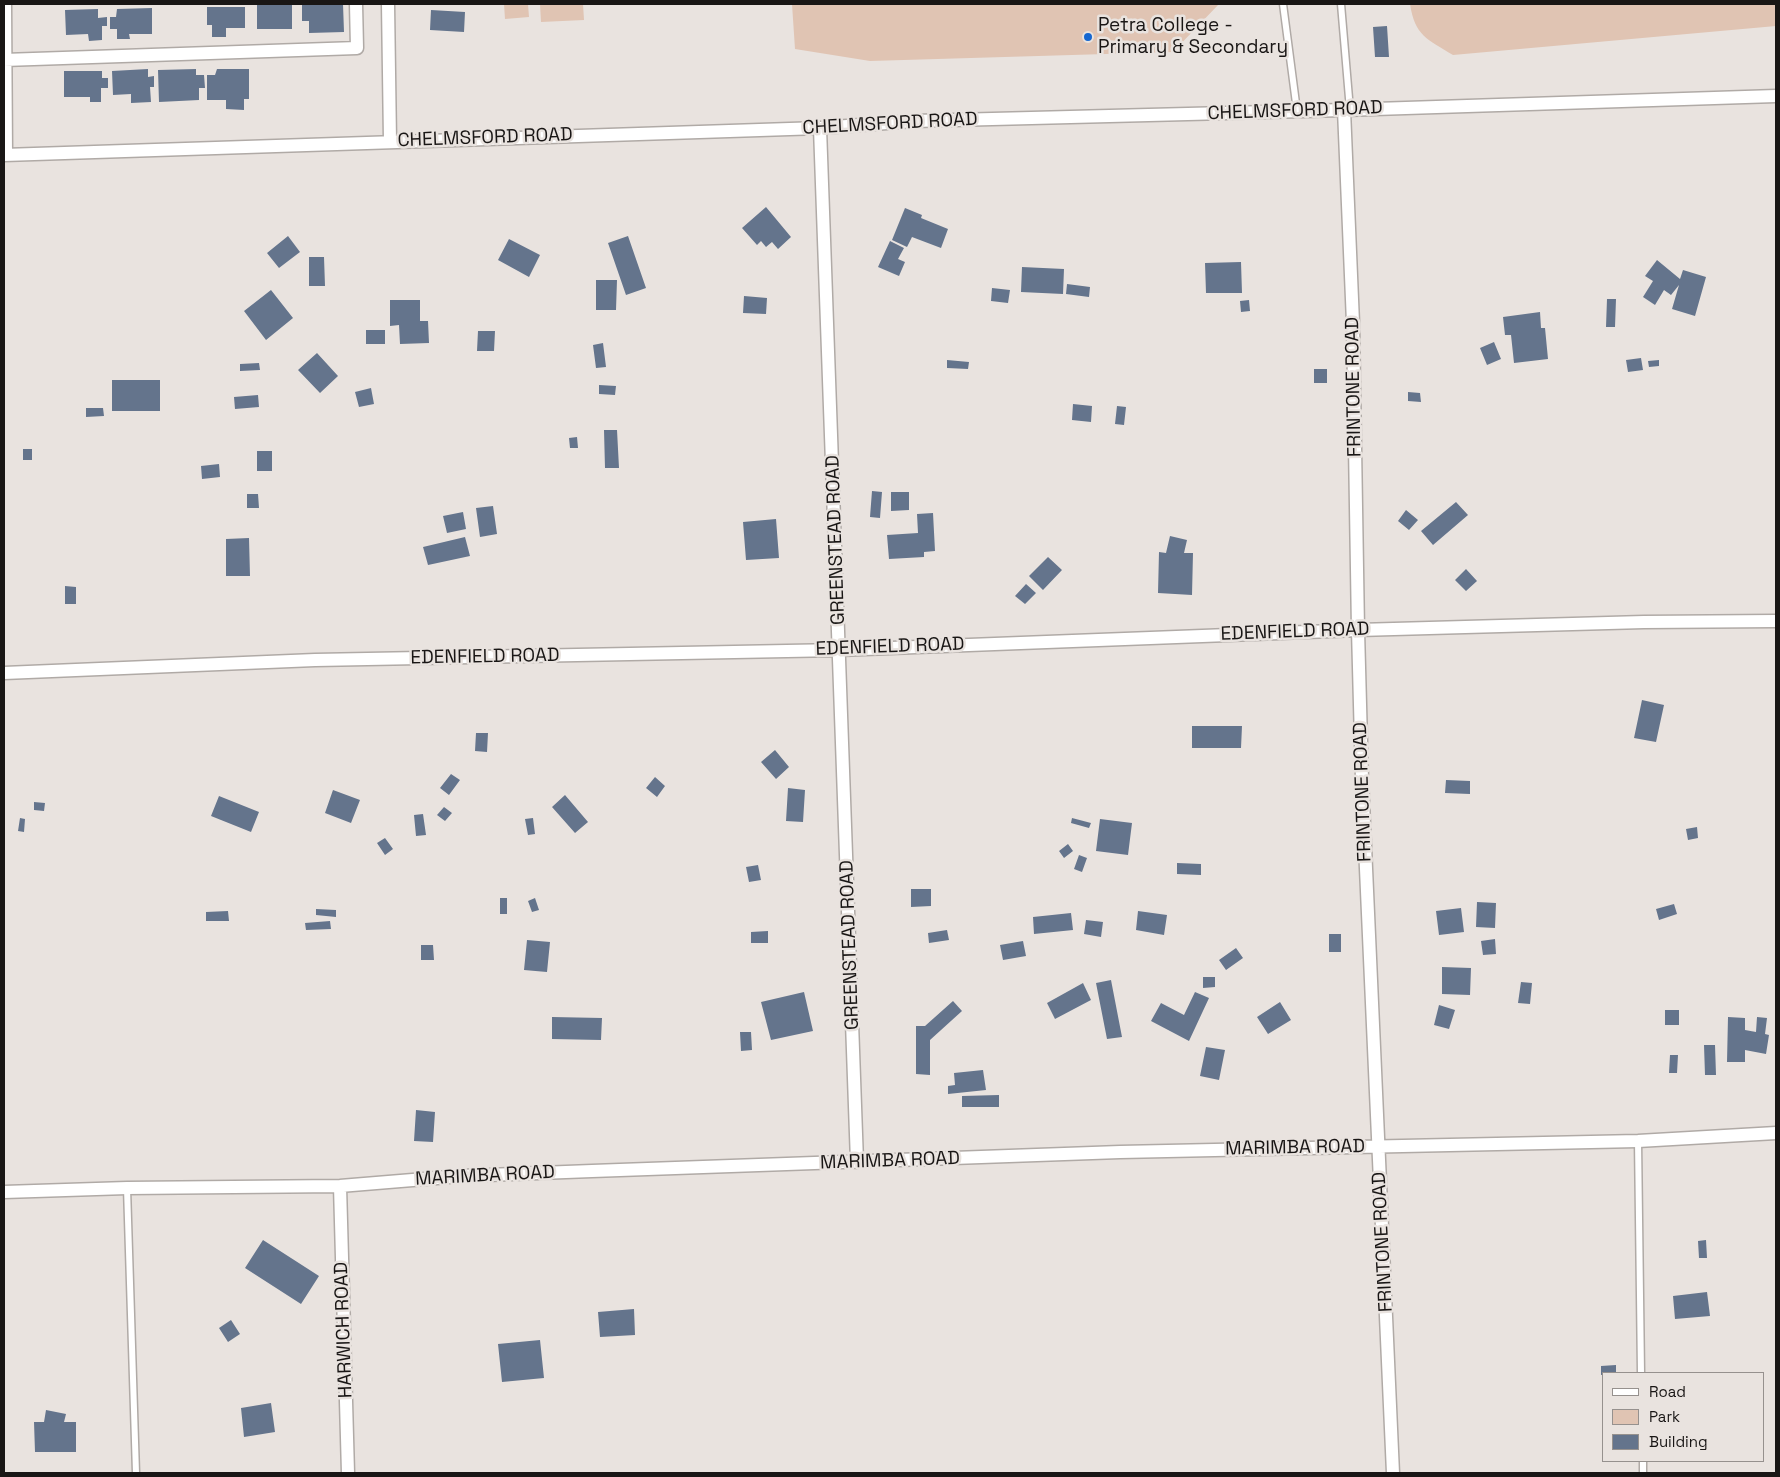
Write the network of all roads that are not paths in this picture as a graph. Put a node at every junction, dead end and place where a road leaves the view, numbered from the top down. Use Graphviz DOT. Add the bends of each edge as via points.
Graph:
graph roads {
  1 [pos="5,4"];
  2 [pos="356,4"];
  3 [pos="388,4"];
  4 [pos="1284,4"];
  5 [pos="1342,4"];
  6 [pos="4,60"];
  7 [pos="1776,96"];
  8 [pos="1347,110"];
  9 [pos="1297,112"];
  10 [pos="820,128"];
  11 [pos="390,141"];
  12 [pos="5,154"];
  13 [pos="1776,622"];
  14 [pos="1358,630"];
  15 [pos="839,650"];
  16 [pos="4,672"];
  17 [pos="1776,1133"];
  18 [pos="1638,1141"];
  19 [pos="1378,1146"];
  20 [pos="857,1162"];
  21 [pos="340,1186"];
  22 [pos="127,1188"];
  23 [pos="4,1192"];
  24 [pos="1641,1372"];
  25 [pos="136,1473"];
  26 [pos="348,1473"];
  27 [pos="1393,1473"];
  1 -- 6 [label="street"];
  2 -- 6 [label="street" via="357,48"];
  3 -- 11 [label="street"];
  4 -- 9 [label="lane"];
  5 -- 8 [label="lane"];
  6 -- 12 [label="street"];
  7 -- 8 [label="street, CHELMSFORD ROAD"];
  8 -- 9 [label="street, CHELMSFORD ROAD"];
  8 -- 14 [label="street, FRINTONE ROAD"];
  9 -- 10 [label="street, CHELMSFORD ROAD" via="914,121"];
  10 -- 11 [label="street, CHELMSFORD ROAD"];
  10 -- 15 [label="street, GREENSTEAD ROAD"];
  11 -- 12 [label="street, CHELMSFORD ROAD"];
  13 -- 14 [label="street, EDENFIELD ROAD" via="1644,622"];
  14 -- 15 [label="street, EDENFIELD ROAD"];
  14 -- 19 [label="street, FRINTONE ROAD"];
  15 -- 16 [label="street, EDENFIELD ROAD" via="315,660"];
  15 -- 20 [label="street, GREENSTEAD ROAD"];
  17 -- 18 [label="street, MARIMBA ROAD"];
  18 -- 19 [label="street, MARIMBA ROAD"];
  18 -- 24 [label="lane"];
  19 -- 20 [label="street, MARIMBA ROAD"];
  19 -- 27 [label="street, FRINTONE ROAD"];
  20 -- 21 [label="street, MARIMBA ROAD" via="461,1176"];
  21 -- 22 [label="street, MARIMBA ROAD"];
  21 -- 26 [label="street, HARWICH ROAD"];
  22 -- 23 [label="street, MARIMBA ROAD"];
  22 -- 25 [label="lane"];
}
